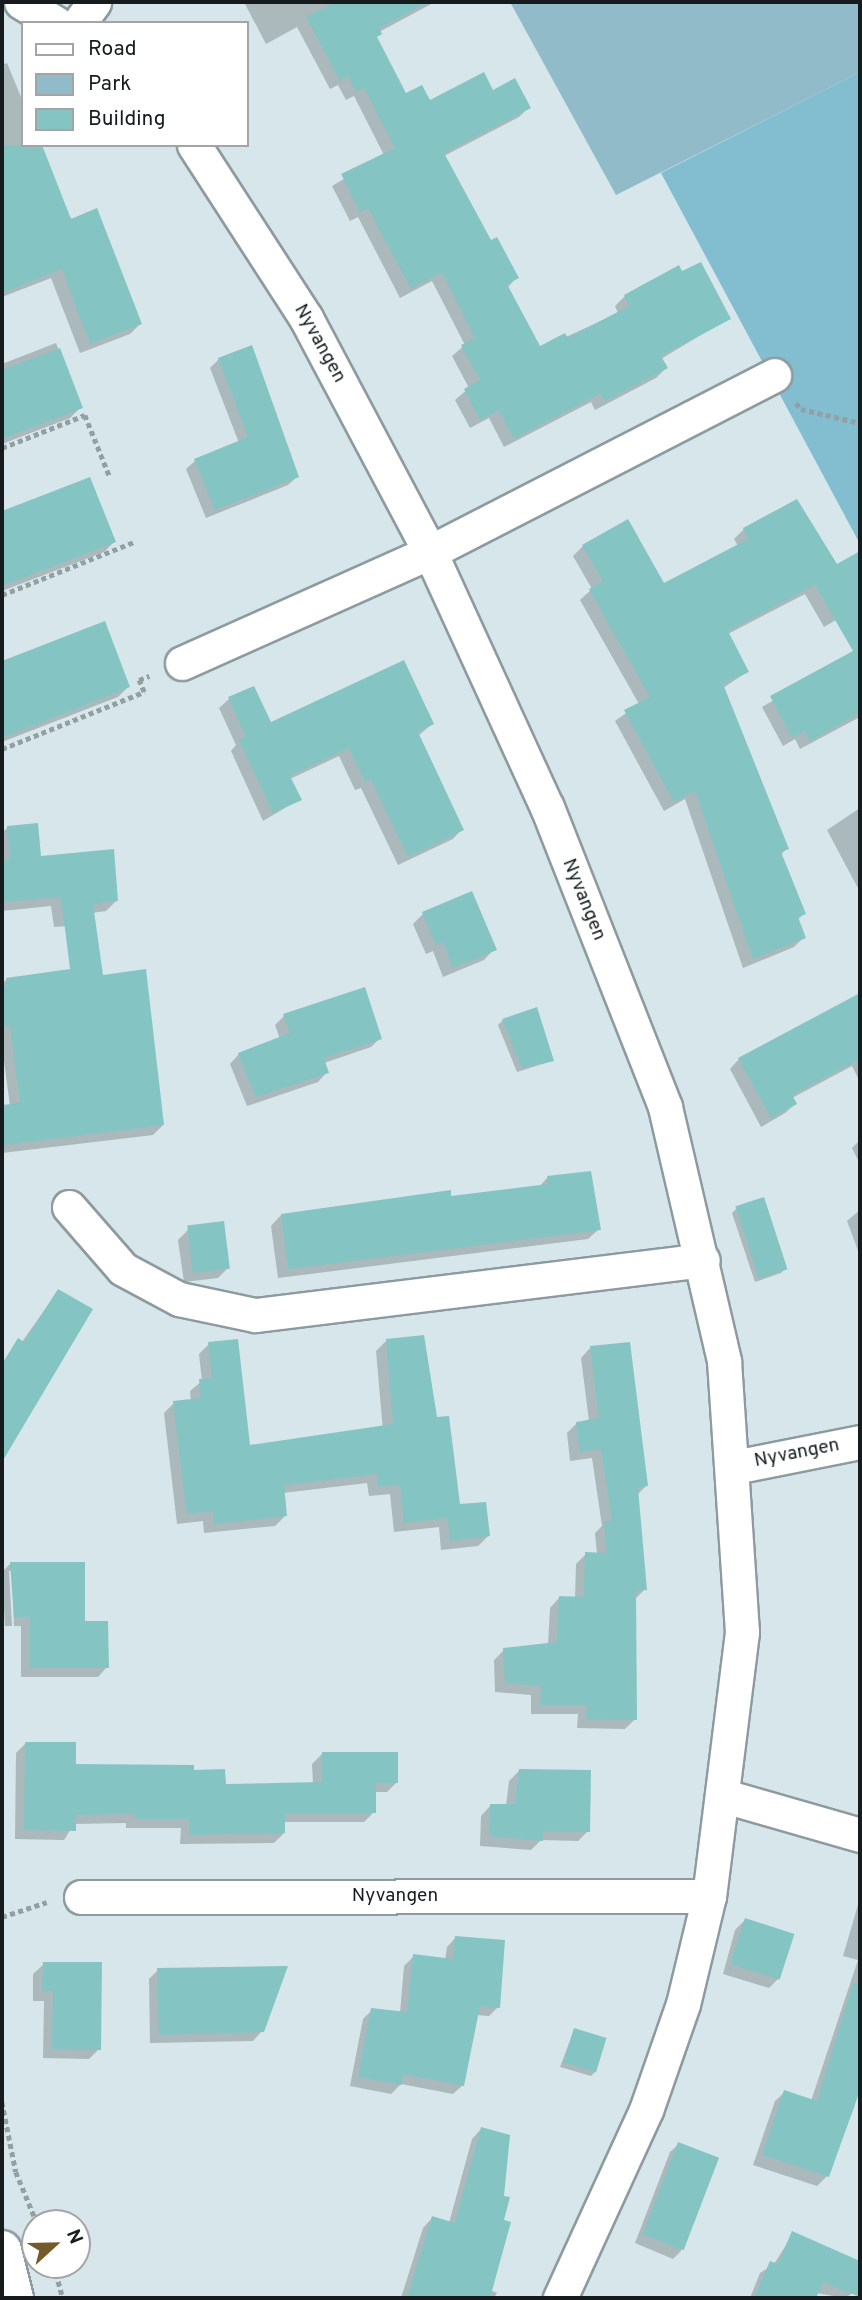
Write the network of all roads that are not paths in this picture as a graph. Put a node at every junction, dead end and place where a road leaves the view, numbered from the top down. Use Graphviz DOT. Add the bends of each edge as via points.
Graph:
graph roads {
  1 [pos="21,2"];
  2 [pos="94,2"];
  3 [pos="53,21"];
  4 [pos="80,21"];
  5 [pos="195,147"];
  6 [pos="774,375"];
  7 [pos="430,552"];
  8 [pos="182,663"];
  9 [pos="69,1207"];
  10 [pos="703,1260"];
  11 [pos="860,1442"];
  12 [pos="734,1467"];
  13 [pos="724,1796"];
  14 [pos="860,1835"];
  15 [pos="709,1896"];
  16 [pos="81,1897"];
  17 [pos="2,2250"];
  18 [pos="14,2298"];
  19 [pos="560,2298"];
  1 -- 3 [label="street"];
  2 -- 4 [label="street"];
  5 -- 7 [label="street, Nyvangen" via="306,318"];
  6 -- 7 [label="street"];
  7 -- 8 [label="street"];
  7 -- 10 [label="street, Nyvangen" via="547,807 665,1107"];
  9 -- 10 [label="street" via="123,1269 179,1299 255,1315"];
  10 -- 12 [label="street, Nyvangen" via="724,1361"];
  11 -- 12 [label="street, Nyvangen"];
  12 -- 13 [label="street, Nyvangen" via="742,1632"];
  13 -- 14 [label="street"];
  13 -- 15 [label="street, Nyvangen"];
  15 -- 16 [label="street, Nyvangen"];
  15 -- 19 [label="street, Nyvangen" via="682,2004 646,2110"];
  17 -- 18 [label="main road"];
}
